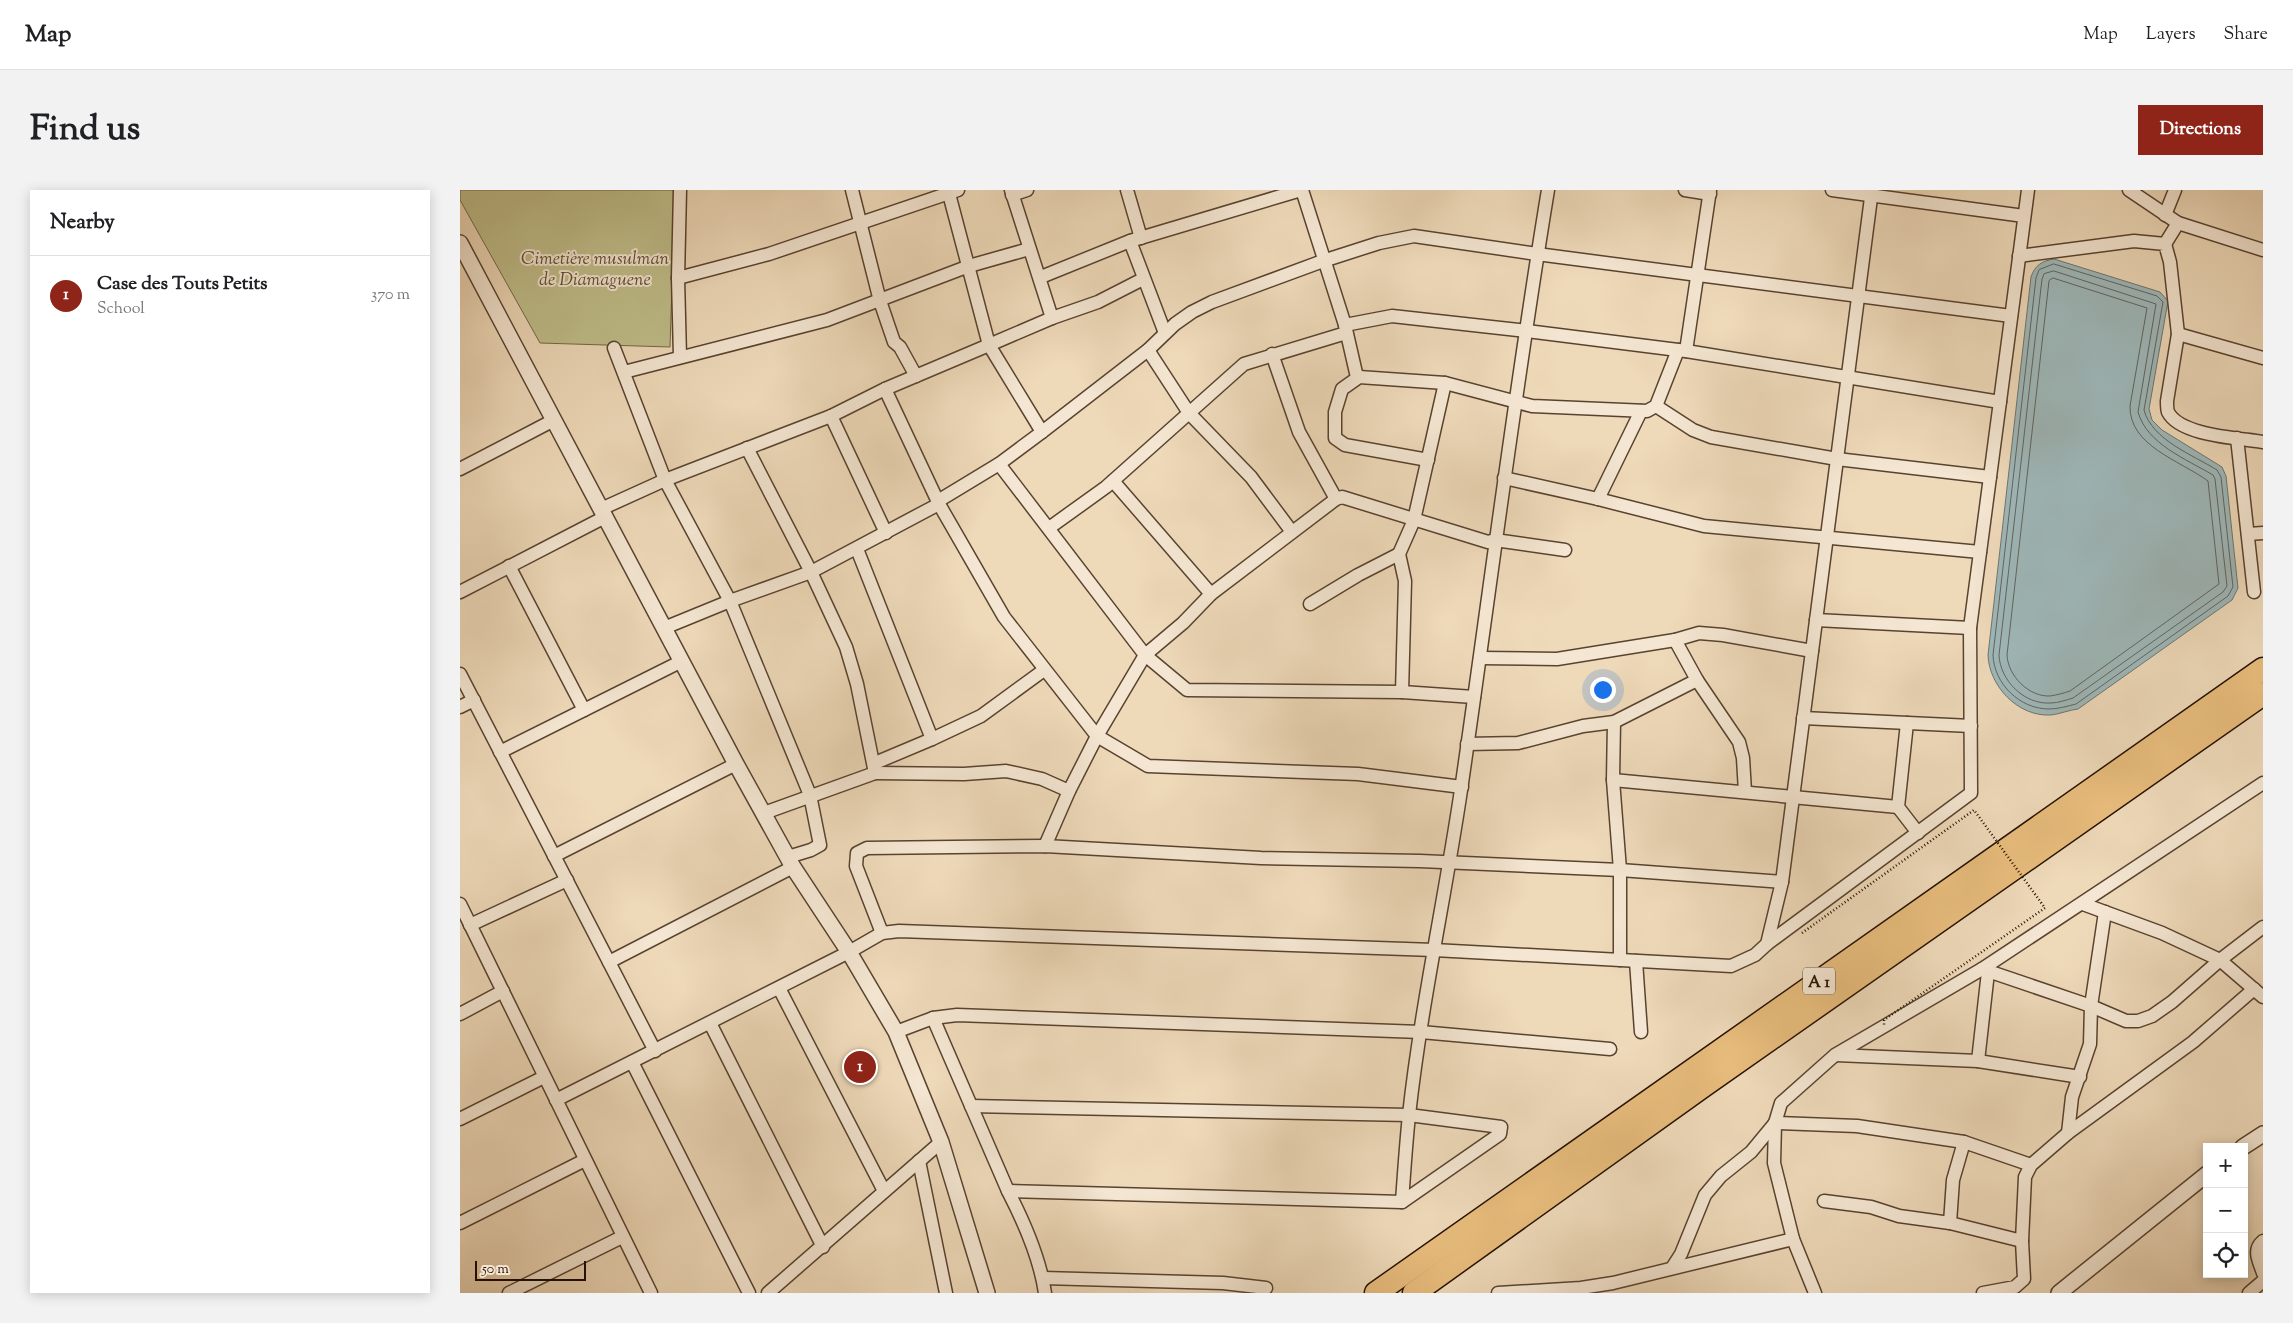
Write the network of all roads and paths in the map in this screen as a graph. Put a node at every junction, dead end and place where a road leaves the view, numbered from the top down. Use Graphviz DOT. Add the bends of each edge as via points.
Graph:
graph roads {
  1 [pos="681,190"];
  2 [pos="852,190"];
  3 [pos="1027,190"];
  4 [pos="1127,190"];
  5 [pos="1302,190"];
  6 [pos="1548,190"];
  7 [pos="1685,190"];
  8 [pos="1832,190"];
  9 [pos="2028,190"];
  10 [pos="2129,190"];
  11 [pos="2174,190"];
  12 [pos="952,191"];
  13 [pos="1012,192"];
  14 [pos="1710,192"];
  15 [pos="1871,192"];
  16 [pos="2164,215"];
  17 [pos="2024,216"];
  18 [pos="2178,223"];
  19 [pos="860,224"];
  20 [pos="1135,239"];
  21 [pos="2165,244"];
  22 [pos="1029,249"];
  23 [pos="462,250"];
  24 [pos="2263,250"];
  25 [pos="1537,254"];
  26 [pos="2019,256"];
  27 [pos="1323,261"];
  28 [pos="969,266"];
  29 [pos="1698,274"];
  30 [pos="1041,277"];
  31 [pos="678,278"];
  32 [pos="1143,279"];
  33 [pos="1858,298"];
  34 [pos="880,300"];
  35 [pos="2011,316"];
  36 [pos="1052,318"];
  37 [pos="1346,329"];
  38 [pos="1526,331"];
  39 [pos="1165,333"];
  40 [pos="2178,334"];
  41 [pos="989,344"];
  42 [pos="614,348"];
  43 [pos="1148,350"];
  44 [pos="1682,351"];
  45 [pos="1272,354"];
  46 [pos="680,357"];
  47 [pos="2263,358"];
  48 [pos="624,372"];
  49 [pos="916,376"];
  50 [pos="1359,377"];
  51 [pos="1847,377"];
  52 [pos="1445,383"];
  53 [pos="885,390"];
  54 [pos="1516,402"];
  55 [pos="2000,402"];
  56 [pos="1656,406"];
  57 [pos="1641,411"];
  58 [pos="1189,412"];
  59 [pos="831,416"];
  60 [pos="554,420"];
  61 [pos="1042,432"];
  62 [pos="2237,438"];
  63 [pos="2263,442"];
  64 [pos="746,448"];
  65 [pos="1837,459"];
  66 [pos="1428,460"];
  67 [pos="999,464"];
  68 [pos="460,469"];
  69 [pos="1990,477"];
  70 [pos="1504,478"];
  71 [pos="665,480"];
  72 [pos="1113,481"];
  73 [pos="1598,498"];
  74 [pos="1336,499"];
  75 [pos="939,502"];
  76 [pos="603,513"];
  77 [pos="1414,520"];
  78 [pos="1049,528"];
  79 [pos="1292,532"];
  80 [pos="886,533"];
  81 [pos="2263,533"];
  82 [pos="2248,534"];
  83 [pos="1826,539"];
  84 [pos="1495,540"];
  85 [pos="857,549"];
  86 [pos="1565,550"];
  87 [pos="1980,552"];
  88 [pos="1399,554"];
  89 [pos="509,566"];
  90 [pos="811,572"];
  91 [pos="460,592"];
  92 [pos="2254,592"];
  93 [pos="1210,594"];
  94 [pos="730,601"];
  95 [pos="1310,604"];
  96 [pos="1816,620"];
  97 [pos="664,628"];
  98 [pos="1970,628"];
  99 [pos="1675,640"];
  100 [pos="1812,651"];
  101 [pos="1145,655"];
  102 [pos="1480,658"];
  103 [pos="682,661"];
  104 [pos="2263,669"];
  105 [pos="1044,670"];
  106 [pos="460,674"];
  107 [pos="1697,680"];
  108 [pos="1402,692"];
  109 [pos="2263,694"];
  110 [pos="1474,697"];
  111 [pos="474,700"];
  112 [pos="460,707"];
  113 [pos="584,710"];
  114 [pos="1803,718"];
  115 [pos="1614,722"];
  116 [pos="1907,723"];
  117 [pos="1971,726"];
  118 [pos="1098,736"];
  119 [pos="932,739"];
  120 [pos="1467,744"];
  121 [pos="500,752"];
  122 [pos="736,764"];
  123 [pos="875,768"];
  124 [pos="1613,780"];
  125 [pos="2263,783"];
  126 [pos="1462,787"];
  127 [pos="1069,791"];
  128 [pos="1745,792"];
  129 [pos="810,795"];
  130 [pos="1793,797"];
  131 [pos="1898,807"];
  132 [pos="764,813"];
  133 [pos="1918,832"];
  134 [pos="1045,846"];
  135 [pos="554,856"];
  136 [pos="791,862"];
  137 [pos="1450,864"];
  138 [pos="1620,870"];
  139 [pos="567,880"];
  140 [pos="1782,882"];
  141 [pos="460,904"];
  142 [pos="2083,904"];
  143 [pos="2105,912"];
  144 [pos="470,925"];
  145 [pos="2263,928"];
  146 [pos="882,933"];
  147 [pos="1802,933"];
  148 [pos="1767,944"];
  149 [pos="1434,950"];
  150 [pos="849,952"];
  151 [pos="1620,960"];
  152 [pos="2220,960"];
  153 [pos="1636,961"];
  154 [pos="609,962"];
  155 [pos="1985,971"];
  156 [pos="779,988"];
  157 [pos="503,992"];
  158 [pos="2259,993"];
  159 [pos="2091,1006"];
  160 [pos="460,1014"];
  161 [pos="933,1018"];
  162 [pos="710,1022"];
  163 [pos="1884,1027"];
  164 [pos="896,1032"];
  165 [pos="1421,1032"];
  166 [pos="1642,1032"];
  167 [pos="1610,1049"];
  168 [pos="655,1051"];
  169 [pos="1835,1055"];
  170 [pos="1978,1061"];
  171 [pos="632,1062"];
  172 [pos="544,1077"];
  173 [pos="2080,1077"];
  174 [pos="556,1100"];
  175 [pos="971,1106"];
  176 [pos="1409,1114"];
  177 [pos="460,1119"];
  178 [pos="1775,1123"];
  179 [pos="2068,1133"];
  180 [pos="2263,1134"];
  181 [pos="941,1142"];
  182 [pos="1964,1142"];
  183 [pos="2248,1144"];
  184 [pos="586,1160"];
  185 [pos="919,1161"];
  186 [pos="2031,1164"];
  187 [pos="2203,1177"];
  188 [pos="884,1191"];
  189 [pos="1008,1191"];
  190 [pos="1824,1201"];
  191 [pos="1402,1202"];
  192 [pos="460,1223"];
  193 [pos="1950,1223"];
  194 [pos="622,1237"];
  195 [pos="1793,1239"];
  196 [pos="2022,1241"];
  197 [pos="2263,1241"];
  198 [pos="823,1248"];
  199 [pos="1672,1268"];
  200 [pos="2263,1273"];
  201 [pos="1042,1278"];
  202 [pos="2263,1281"];
  203 [pos="1266,1288"];
  204 [pos="509,1293"];
  205 [pos="650,1293"];
  206 [pos="749,1293"];
  207 [pos="768,1293"];
  208 [pos="945,1293"];
  209 [pos="987,1293"];
  210 [pos="1045,1293"];
  211 [pos="1376,1293"];
  212 [pos="1414,1293"];
  213 [pos="1498,1293"];
  214 [pos="1815,1293"];
  215 [pos="1983,1293"];
  216 [pos="2059,1293"];
  217 [pos="2249,1293"];
  1 -- 31 [label="street"];
  2 -- 19 [label="street"];
  3 -- 13 [label="street"];
  4 -- 20 [label="street"];
  5 -- 20 [label="street"];
  5 -- 27 [label="street"];
  6 -- 25 [label="street"];
  7 -- 14 [label="street"];
  8 -- 15 [label="street"];
  9 -- 17 [label="street"];
  10 -- 16 [label="street"];
  11 -- 16 [label="street"];
  12 -- 19 [label="street"];
  12 -- 28 [label="street"];
  13 -- 22 [label="street"];
  14 -- 29 [label="street"];
  15 -- 17 [label="street"];
  15 -- 33 [label="street"];
  16 -- 18 [label="street"];
  17 -- 26 [label="street"];
  18 -- 21 [label="street"];
  18 -- 24 [label="street"];
  19 -- 31 [label="street" via="769,254"];
  19 -- 34 [label="street"];
  20 -- 30 [label="street"];
  20 -- 32 [label="street"];
  21 -- 26 [label="street" via="2134,241"];
  21 -- 40 [label="street"];
  22 -- 28 [label="street"];
  22 -- 30 [label="street"];
  23 -- 60 [label="street"];
  25 -- 27 [label="street" via="1414,236 1379,243"];
  25 -- 29 [label="street"];
  25 -- 38 [label="street"];
  26 -- 35 [label="street"];
  27 -- 37 [label="street"];
  27 -- 39 [label="street" via="1212,302 1192,312"];
  28 -- 34 [label="street"];
  28 -- 41 [label="street"];
  29 -- 33 [label="street"];
  29 -- 44 [label="street"];
  30 -- 36 [label="street"];
  31 -- 46 [label="street"];
  32 -- 36 [label="street" via="1098,302"];
  32 -- 39 [label="street"];
  33 -- 35 [label="street"];
  33 -- 51 [label="street"];
  34 -- 46 [label="street" via="827,320"];
  34 -- 49 [label="street" via="894,342"];
  35 -- 55 [label="street"];
  36 -- 41 [label="street"];
  37 -- 38 [label="street" via="1392,316"];
  37 -- 45 [label="street"];
  37 -- 50 [label="street"];
  38 -- 44 [label="street"];
  38 -- 54 [label="street"];
  39 -- 43 [label="street"];
  40 -- 47 [label="street"];
  40 -- 62 [label="street" via="2168,412 2186,427"];
  41 -- 49 [label="street"];
  41 -- 61 [label="street"];
  42 -- 48 [label="street"];
  43 -- 58 [label="street"];
  43 -- 61 [label="street"];
  44 -- 51 [label="street"];
  44 -- 56 [label="street"];
  45 -- 58 [label="street" via="1244,364"];
  45 -- 74 [label="street" via="1291,413"];
  46 -- 48 [label="street"];
  48 -- 71 [label="street"];
  49 -- 53 [label="street"];
  50 -- 52 [label="street"];
  50 -- 66 [label="street" via="1342,390 1335,412 1335,438 1345,445"];
  51 -- 55 [label="street"];
  51 -- 65 [label="street"];
  52 -- 54 [label="street"];
  52 -- 66 [label="street"];
  53 -- 59 [label="street"];
  53 -- 75 [label="street"];
  54 -- 57 [label="street" via="1532,406"];
  54 -- 70 [label="street"];
  55 -- 69 [label="street"];
  56 -- 57 [label="street"];
  56 -- 65 [label="street" via="1711,438"];
  57 -- 73 [label="street"];
  58 -- 72 [label="street"];
  58 -- 79 [label="street" via="1250,477"];
  59 -- 64 [label="street"];
  59 -- 80 [label="street"];
  60 -- 68 [label="street"];
  60 -- 76 [label="street"];
  61 -- 67 [label="street"];
  62 -- 63 [label="street"];
  62 -- 82 [label="street"];
  64 -- 71 [label="street"];
  64 -- 90 [label="street"];
  65 -- 69 [label="street"];
  65 -- 83 [label="street"];
  66 -- 77 [label="street"];
  67 -- 75 [label="street"];
  67 -- 78 [label="street"];
  69 -- 87 [label="street"];
  70 -- 73 [label="street"];
  70 -- 84 [label="street"];
  71 -- 76 [label="street"];
  71 -- 94 [label="street"];
  72 -- 78 [label="street"];
  72 -- 93 [label="street"];
  73 -- 83 [label="street" via="1704,526"];
  74 -- 77 [label="street" via="1342,497"];
  74 -- 79 [label="street"];
  75 -- 80 [label="street"];
  75 -- 105 [label="street" via="1004,617"];
  76 -- 89 [label="street"];
  76 -- 97 [label="street"];
  77 -- 84 [label="street" via="1488,542"];
  77 -- 88 [label="street"];
  78 -- 101 [label="street"];
  79 -- 93 [label="street"];
  80 -- 85 [label="street"];
  81 -- 82 [label="street"];
  82 -- 92 [label="street"];
  83 -- 87 [label="street"];
  83 -- 96 [label="street"];
  84 -- 86 [label="street"];
  84 -- 102 [label="street"];
  85 -- 90 [label="street"];
  85 -- 119 [label="street"];
  87 -- 98 [label="street"];
  88 -- 95 [label="street"];
  88 -- 108 [label="street" via="1405,581"];
  89 -- 91 [label="street"];
  89 -- 113 [label="street"];
  90 -- 94 [label="street"];
  90 -- 123 [label="street" via="846,647"];
  93 -- 101 [label="street" via="1183,623"];
  94 -- 97 [label="street"];
  94 -- 129 [label="street"];
  96 -- 98 [label="street"];
  96 -- 100 [label="street"];
  97 -- 103 [label="street"];
  98 -- 117 [label="street"];
  99 -- 100 [label="street" via="1699,633"];
  99 -- 102 [label="street" via="1557,659"];
  99 -- 107 [label="street"];
  100 -- 114 [label="street"];
  101 -- 108 [label="street" via="1187,690"];
  101 -- 118 [label="street"];
  102 -- 110 [label="street"];
  103 -- 113 [label="street"];
  103 -- 122 [label="street"];
  104 -- 211 [label="highway, A 1"];
  105 -- 118 [label="street"];
  105 -- 119 [label="street" via="982,716"];
  106 -- 111 [label="street"];
  107 -- 115 [label="street"];
  107 -- 128 [label="street" via="1739,742"];
  108 -- 110 [label="street"];
  109 -- 212 [label="highway, A 1" via="1711,1080"];
  110 -- 120 [label="street"];
  111 -- 112 [label="street"];
  111 -- 121 [label="street"];
  113 -- 121 [label="street"];
  114 -- 116 [label="street"];
  114 -- 130 [label="street"];
  115 -- 120 [label="street" via="1576,727 1518,743"];
  115 -- 124 [label="street"];
  116 -- 117 [label="street"];
  116 -- 131 [label="street"];
  117 -- 133 [label="street" via="1971,793"];
  118 -- 126 [label="street" via="1148,766 1358,774"];
  118 -- 127 [label="street"];
  119 -- 123 [label="street"];
  120 -- 126 [label="street"];
  121 -- 135 [label="street"];
  122 -- 132 [label="street"];
  122 -- 135 [label="street"];
  123 -- 127 [label="street" via="964,774 1006,771 1042,778"];
  123 -- 129 [label="street"];
  124 -- 128 [label="street"];
  124 -- 138 [label="street"];
  125 -- 142 [label="street"];
  126 -- 137 [label="street"];
  127 -- 134 [label="street"];
  128 -- 130 [label="street"];
  129 -- 132 [label="street"];
  129 -- 136 [label="street" via="820,845"];
  130 -- 131 [label="street"];
  130 -- 140 [label="street"];
  131 -- 133 [label="street"];
  132 -- 136 [label="street"];
  133 -- 148 [label="street"];
  134 -- 137 [label="street"];
  134 -- 146 [label="street" via="867,848 860,851 855,857 856,866"];
  135 -- 139 [label="street"];
  136 -- 150 [label="street"];
  136 -- 154 [label="street"];
  137 -- 138 [label="street"];
  137 -- 149 [label="street"];
  138 -- 140 [label="street"];
  138 -- 151 [label="street"];
  139 -- 144 [label="street"];
  139 -- 154 [label="street"];
  140 -- 148 [label="street"];
  141 -- 144 [label="street"];
  142 -- 143 [label="street"];
  142 -- 155 [label="street"];
  143 -- 152 [label="street" via="2162,933"];
  143 -- 159 [label="street"];
  144 -- 157 [label="street"];
  145 -- 152 [label="street"];
  146 -- 149 [label="street" via="899,931"];
  146 -- 150 [label="street"];
  147 -- 163 [label="path, bridge" via="1974,810 2045,908 1884,1020"];
  148 -- 153 [label="street" via="1755,956 1732,966"];
  149 -- 151 [label="street"];
  149 -- 165 [label="street"];
  150 -- 156 [label="street"];
  150 -- 164 [label="street"];
  151 -- 153 [label="street"];
  152 -- 158 [label="street"];
  152 -- 159 [label="street" via="2152,1016 2138,1021 2126,1022"];
  153 -- 166 [label="street"];
  154 -- 168 [label="street"];
  155 -- 159 [label="street"];
  155 -- 163 [label="street"];
  155 -- 170 [label="street"];
  156 -- 162 [label="street"];
  156 -- 188 [label="street"];
  157 -- 160 [label="street"];
  157 -- 172 [label="street"];
  158 -- 179 [label="street"];
  159 -- 173 [label="street" via="2090,1044"];
  161 -- 164 [label="street"];
  161 -- 165 [label="street" via="957,1015"];
  161 -- 175 [label="street"];
  162 -- 168 [label="street"];
  162 -- 198 [label="street"];
  163 -- 169 [label="street"];
  164 -- 181 [label="street"];
  165 -- 167 [label="street"];
  165 -- 176 [label="street"];
  168 -- 171 [label="street"];
  169 -- 170 [label="street"];
  169 -- 178 [label="street" via="1781,1103"];
  170 -- 173 [label="street"];
  171 -- 174 [label="street"];
  171 -- 206 [label="street"];
  172 -- 174 [label="street"];
  172 -- 177 [label="street"];
  173 -- 179 [label="street" via="2072,1097"];
  174 -- 184 [label="street"];
  175 -- 176 [label="street"];
  175 -- 189 [label="street"];
  176 -- 191 [label="street"];
  176 -- 191 [label="street" via="1502,1127 1502,1131"];
  178 -- 182 [label="street" via="1857,1126"];
  178 -- 195 [label="street" via="1774,1162"];
  178 -- 199 [label="street" via="1751,1152 1721,1176 1705,1195"];
  179 -- 186 [label="street"];
  180 -- 183 [label="street"];
  181 -- 185 [label="street"];
  181 -- 209 [label="street"];
  182 -- 186 [label="street"];
  182 -- 193 [label="street" via="1953,1180"];
  184 -- 192 [label="street"];
  184 -- 194 [label="street"];
  185 -- 188 [label="street"];
  185 -- 208 [label="street"];
  186 -- 196 [label="street" via="2025,1177"];
  187 -- 216 [label="street"];
  188 -- 198 [label="street"];
  189 -- 191 [label="street"];
  189 -- 201 [label="street" via="1022,1218"];
  190 -- 193 [label="street"];
  193 -- 196 [label="street"];
  194 -- 204 [label="street"];
  194 -- 205 [label="street"];
  195 -- 199 [label="street"];
  195 -- 214 [label="street"];
  196 -- 215 [label="street" via="2024,1279 2015,1287"];
  197 -- 200 [label="street" via="2256,1251"];
  198 -- 207 [label="street"];
  199 -- 213 [label="street" via="1581,1288"];
  201 -- 203 [label="street" via="1223,1283"];
  201 -- 210 [label="street"];
  202 -- 217 [label="street"];
}
